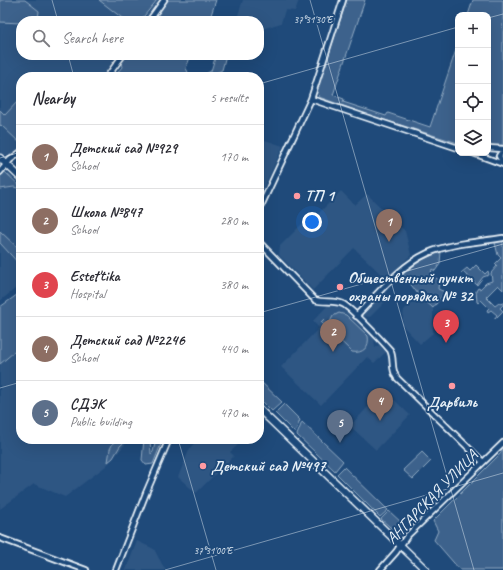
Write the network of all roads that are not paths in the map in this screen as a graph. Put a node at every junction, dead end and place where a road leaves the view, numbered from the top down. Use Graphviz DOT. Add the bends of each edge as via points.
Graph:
graph roads {
  1 [pos="164,0"];
  2 [pos="343,0"];
  3 [pos="153,16"];
  4 [pos="119,60"];
  5 [pos="111,72"];
  6 [pos="310,99"];
  7 [pos="455,146"];
  8 [pos="491,148"];
  9 [pos="503,149"];
  10 [pos="16,156"];
  11 [pos="482,156"];
  12 [pos="0,158"];
  13 [pos="503,163"];
  14 [pos="7,165"];
  15 [pos="0,172"];
  16 [pos="16,173"];
  17 [pos="264,199"];
  18 [pos="503,238"];
  19 [pos="264,247"];
  20 [pos="356,316"];
  21 [pos="264,414"];
  22 [pos="503,443"];
  23 [pos="167,444"];
  24 [pos="483,462"];
  25 [pos="0,538"];
  26 [pos="401,546"];
  27 [pos="86,570"];
  28 [pos="116,570"];
  29 [pos="380,570"];
  30 [pos="426,570"];
  1 -- 3 [label="street"];
  2 -- 6 [label="street"];
  4 -- 5 [label="street"];
  6 -- 7 [label="street"];
  6 -- 17 [label="street"];
  8 -- 9 [label="street"];
  9 -- 13 [label="street" via="499,156"];
  10 -- 14 [label="street"];
  11 -- 13 [label="street"];
  12 -- 14 [label="main road"];
  14 -- 15 [label="street"];
  14 -- 16 [label="main road"];
  18 -- 20 [label="street" via="450,246 422,256 402,270"];
  19 -- 20 [label="street" via="315,300 343,304"];
  20 -- 24 [label="street" via="390,350 393,370 398,378"];
  21 -- 26 [label="main road"];
  22 -- 24 [label="street, АНГАРСКАЯ УЛИЦА"];
  23 -- 28 [label="street"];
  24 -- 26 [label="street, АНГАРСКАЯ УЛИЦА" via="407,536"];
  25 -- 27 [label="street"];
  26 -- 29 [label="street, АНГАРСКАЯ УЛИЦА"];
  26 -- 30 [label="main road"];
}
